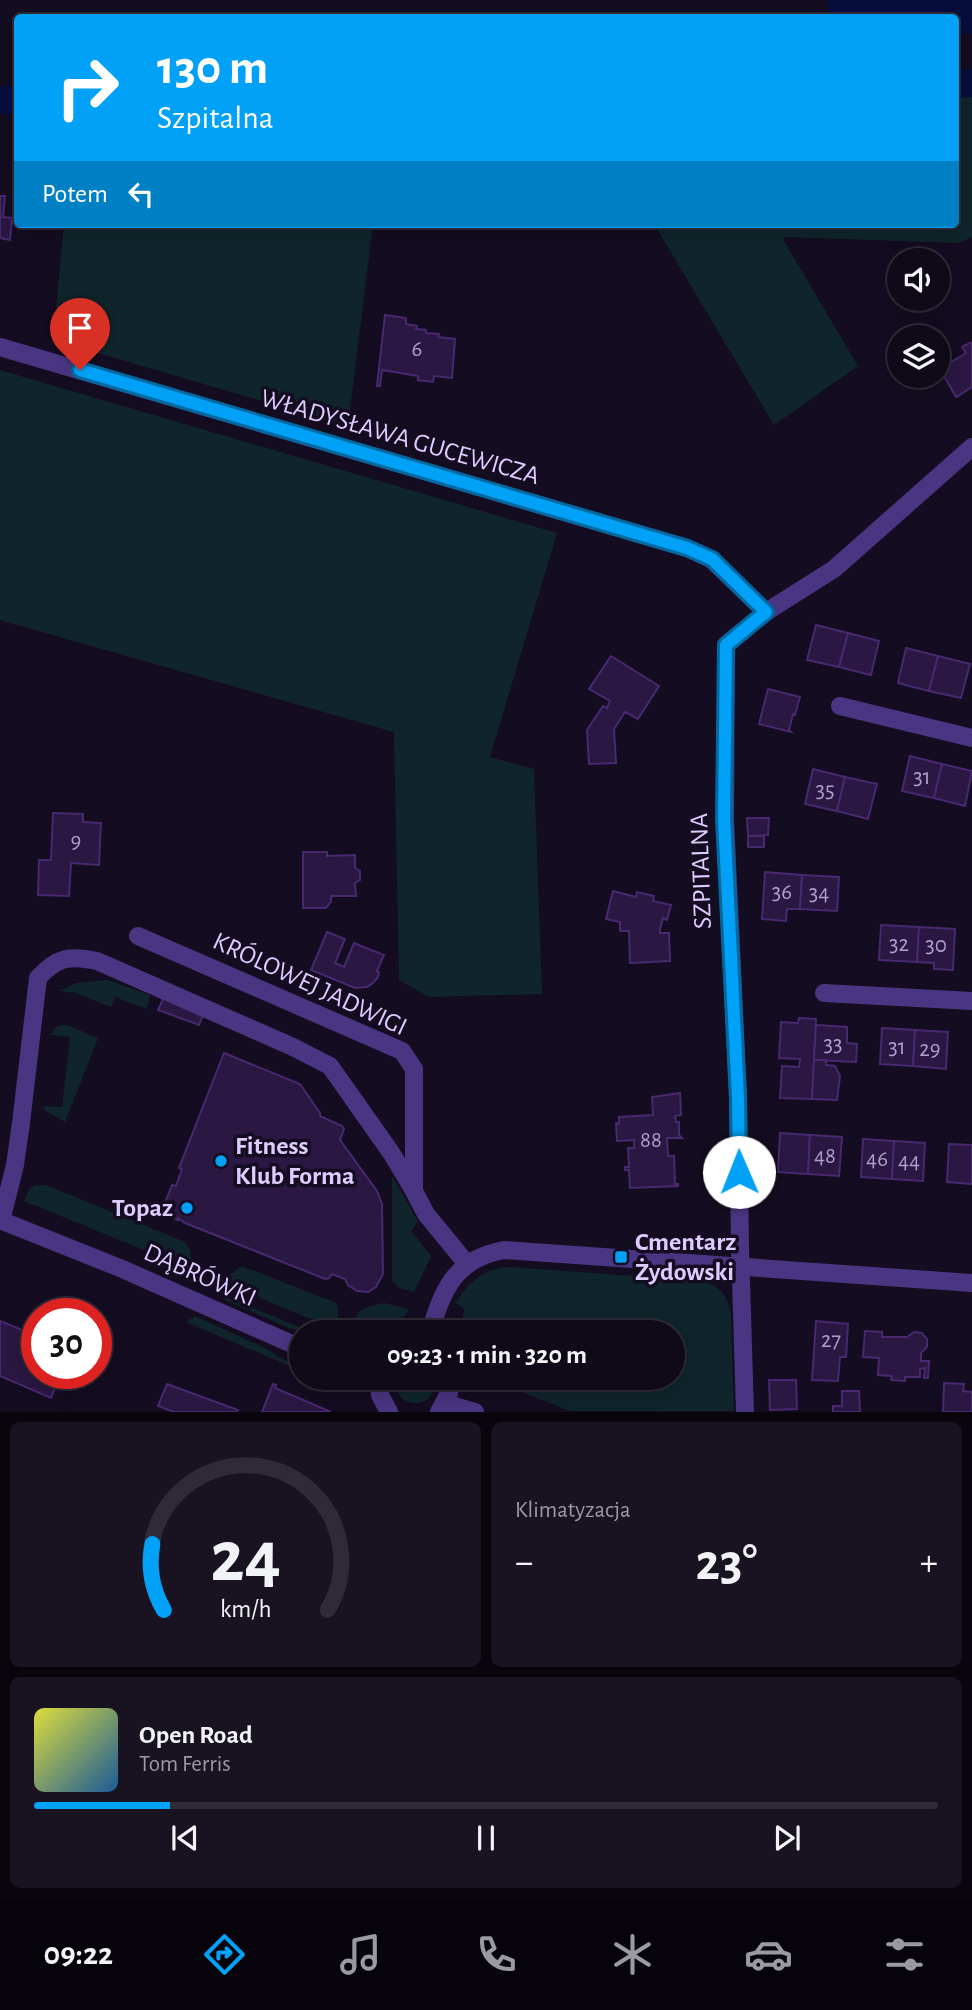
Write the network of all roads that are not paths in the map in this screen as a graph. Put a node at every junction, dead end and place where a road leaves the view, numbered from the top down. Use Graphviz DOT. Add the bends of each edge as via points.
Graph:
graph roads {
  1 [pos="0,347"];
  2 [pos="972,447"];
  3 [pos="766,612"];
  4 [pos="840,706"];
  5 [pos="972,738"];
  6 [pos="138,936"];
  7 [pos="824,993"];
  8 [pos="972,1001"];
  9 [pos="414,1191"];
  10 [pos="1,1221"];
  11 [pos="467,1264"];
  12 [pos="740,1267"];
  13 [pos="972,1283"];
  14 [pos="434,1320"];
  15 [pos="289,1343"];
  16 [pos="380,1390"];
  17 [pos="449,1390"];
  18 [pos="442,1407"];
  19 [pos="389,1412"];
  20 [pos="475,1412"];
  21 [pos="745,1412"];
  1 -- 3 [label="street, WŁADYSŁAWA GUCEWICZA" via="687,548 712,559"];
  2 -- 3 [label="street, SZPITALNA" via="834,569"];
  3 -- 12 [label="street, SZPITALNA" via="726,645 724,819 738,1097"];
  4 -- 5 [label="street"];
  6 -- 9 [label="street, KRÓLOWEJ JADWIGI" via="402,1051 414,1069"];
  7 -- 8 [label="street"];
  9 -- 10 [label="street" via="330,1066 97,961 65,959 51,964 38,978 15,1165"];
  9 -- 11 [label="street" via="426,1214"];
  10 -- 15 [label="street, DĄBRÓWKI"];
  11 -- 12 [label="street" via="489,1253 519,1249"];
  11 -- 14 [label="street" via="444,1290"];
  12 -- 13 [label="street"];
  12 -- 21 [label="street, SZPITALNA"];
  16 -- 19 [label="street"];
  17 -- 18 [label="street"];
  18 -- 20 [label="street"];
}
